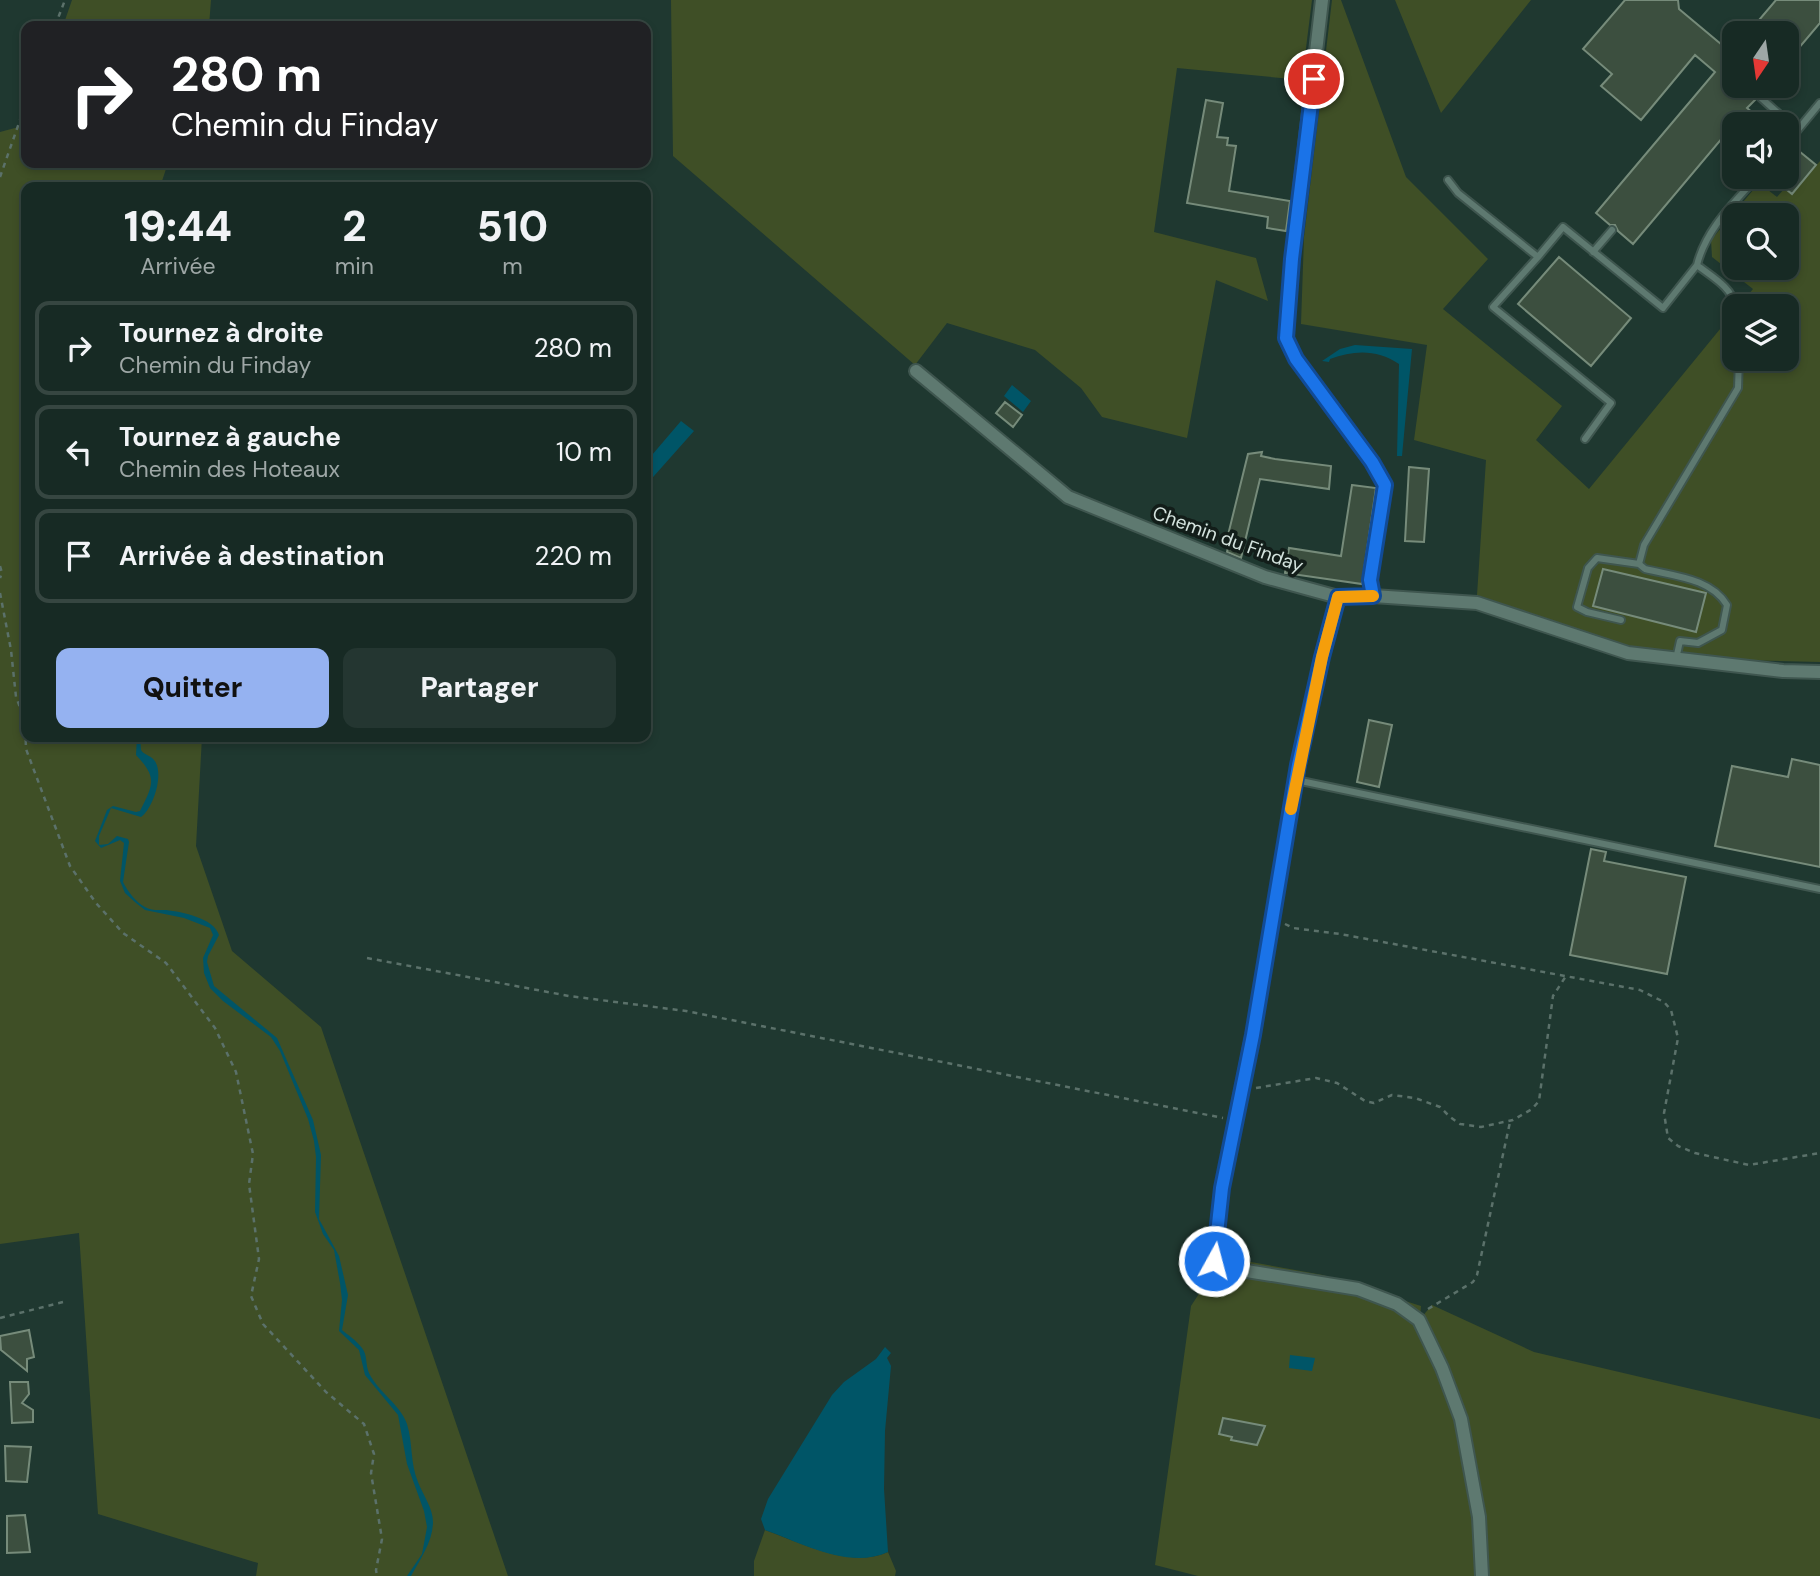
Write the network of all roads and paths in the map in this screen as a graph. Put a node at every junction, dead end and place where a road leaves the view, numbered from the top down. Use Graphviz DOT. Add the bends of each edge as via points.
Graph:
graph roads {
  1 [pos="65,0"];
  2 [pos="1322,0"];
  3 [pos="57,21"];
  4 [pos="1761,98"];
  5 [pos="1820,103"];
  6 [pos="1776,112"];
  7 [pos="21,117"];
  8 [pos="1799,129"];
  9 [pos="0,177"];
  10 [pos="1448,180"];
  11 [pos="1746,189"];
  12 [pos="1612,230"];
  13 [pos="1593,252"];
  14 [pos="1538,257"];
  15 [pos="1697,265"];
  16 [pos="1731,294"];
  17 [pos="916,371"];
  18 [pos="1739,371"];
  19 [pos="1585,439"];
  20 [pos="1639,564"];
  21 [pos="0,566"];
  22 [pos="0,578"];
  23 [pos="0,593"];
  24 [pos="1373,596"];
  25 [pos="1338,597"];
  26 [pos="1621,620"];
  27 [pos="1676,659"];
  28 [pos="1820,672"];
  29 [pos="21,709"];
  30 [pos="26,742"];
  31 [pos="1296,780"];
  32 [pos="1820,889"];
  33 [pos="1272,918"];
  34 [pos="367,958"];
  35 [pos="1566,976"];
  36 [pos="1243,1087"];
  37 [pos="1238,1110"];
  38 [pos="1510,1121"];
  39 [pos="1820,1153"];
  40 [pos="64,1302"];
  41 [pos="0,1318"];
  42 [pos="1419,1320"];
  43 [pos="377,1576"];
  44 [pos="1482,1576"];
  1 -- 3 [label="path"];
  2 -- 24 [label="street" via="1286,338 1385,485 1370,580"];
  4 -- 6 [label="lane"];
  5 -- 8 [label="lane"];
  7 -- 9 [label="path"];
  10 -- 14 [label="lane"];
  11 -- 15 [label="lane" via="1718,221 1702,246"];
  12 -- 13 [label="lane"];
  13 -- 14 [label="lane" via="1563,227"];
  13 -- 15 [label="lane" via="1663,308"];
  14 -- 19 [label="lane" via="1493,307 1611,403"];
  15 -- 16 [label="lane"];
  17 -- 25 [label="street, Chemin du Finday" via="1069,498 1265,577"];
  18 -- 20 [label="lane" via="1738,388 1644,545"];
  20 -- 26 [label="lane" via="1597,558 1588,568 1577,607"];
  20 -- 27 [label="lane" via="1702,583 1720,593 1727,605 1721,630 1698,643 1681,641"];
  21 -- 22 [label="path"];
  23 -- 29 [label="path"];
  24 -- 25 [label="street, Chemin du Finday"];
  24 -- 27 [label="street, Chemin du Finday" via="1477,603 1628,653"];
  25 -- 31 [label="street"];
  27 -- 28 [label="street, Chemin du Finday"];
  30 -- 43 [label="path" via="71,866 123,933 166,963 215,1028 236,1072 253,1154 249,1184 259,1259 251,1296 263,1324 326,1392 364,1424 374,1454 370,1473 382,1539"];
  31 -- 32 [label="lane"];
  31 -- 33 [label="street"];
  33 -- 35 [label="path" via="1293,928"];
  33 -- 36 [label="street"];
  34 -- 37 [label="path" via="569,996 686,1011 1221,1119"];
  35 -- 38 [label="path" via="1553,996 1539,1101"];
  35 -- 39 [label="path" via="1640,990 1671,1010 1678,1038 1664,1113 1668,1138 1678,1146 1749,1165"];
  36 -- 37 [label="street"];
  36 -- 38 [label="path" via="1317,1079 1337,1083 1374,1103 1392,1096 1415,1098 1440,1107 1460,1124 1481,1127"];
  37 -- 42 [label="street" via="1222,1188 1214,1261 1222,1267 1358,1289 1397,1304"];
  38 -- 42 [label="path" via="1477,1275 1473,1282 1426,1310"];
  40 -- 41 [label="path"];
  42 -- 44 [label="street" via="1461,1419 1479,1517"];
}
